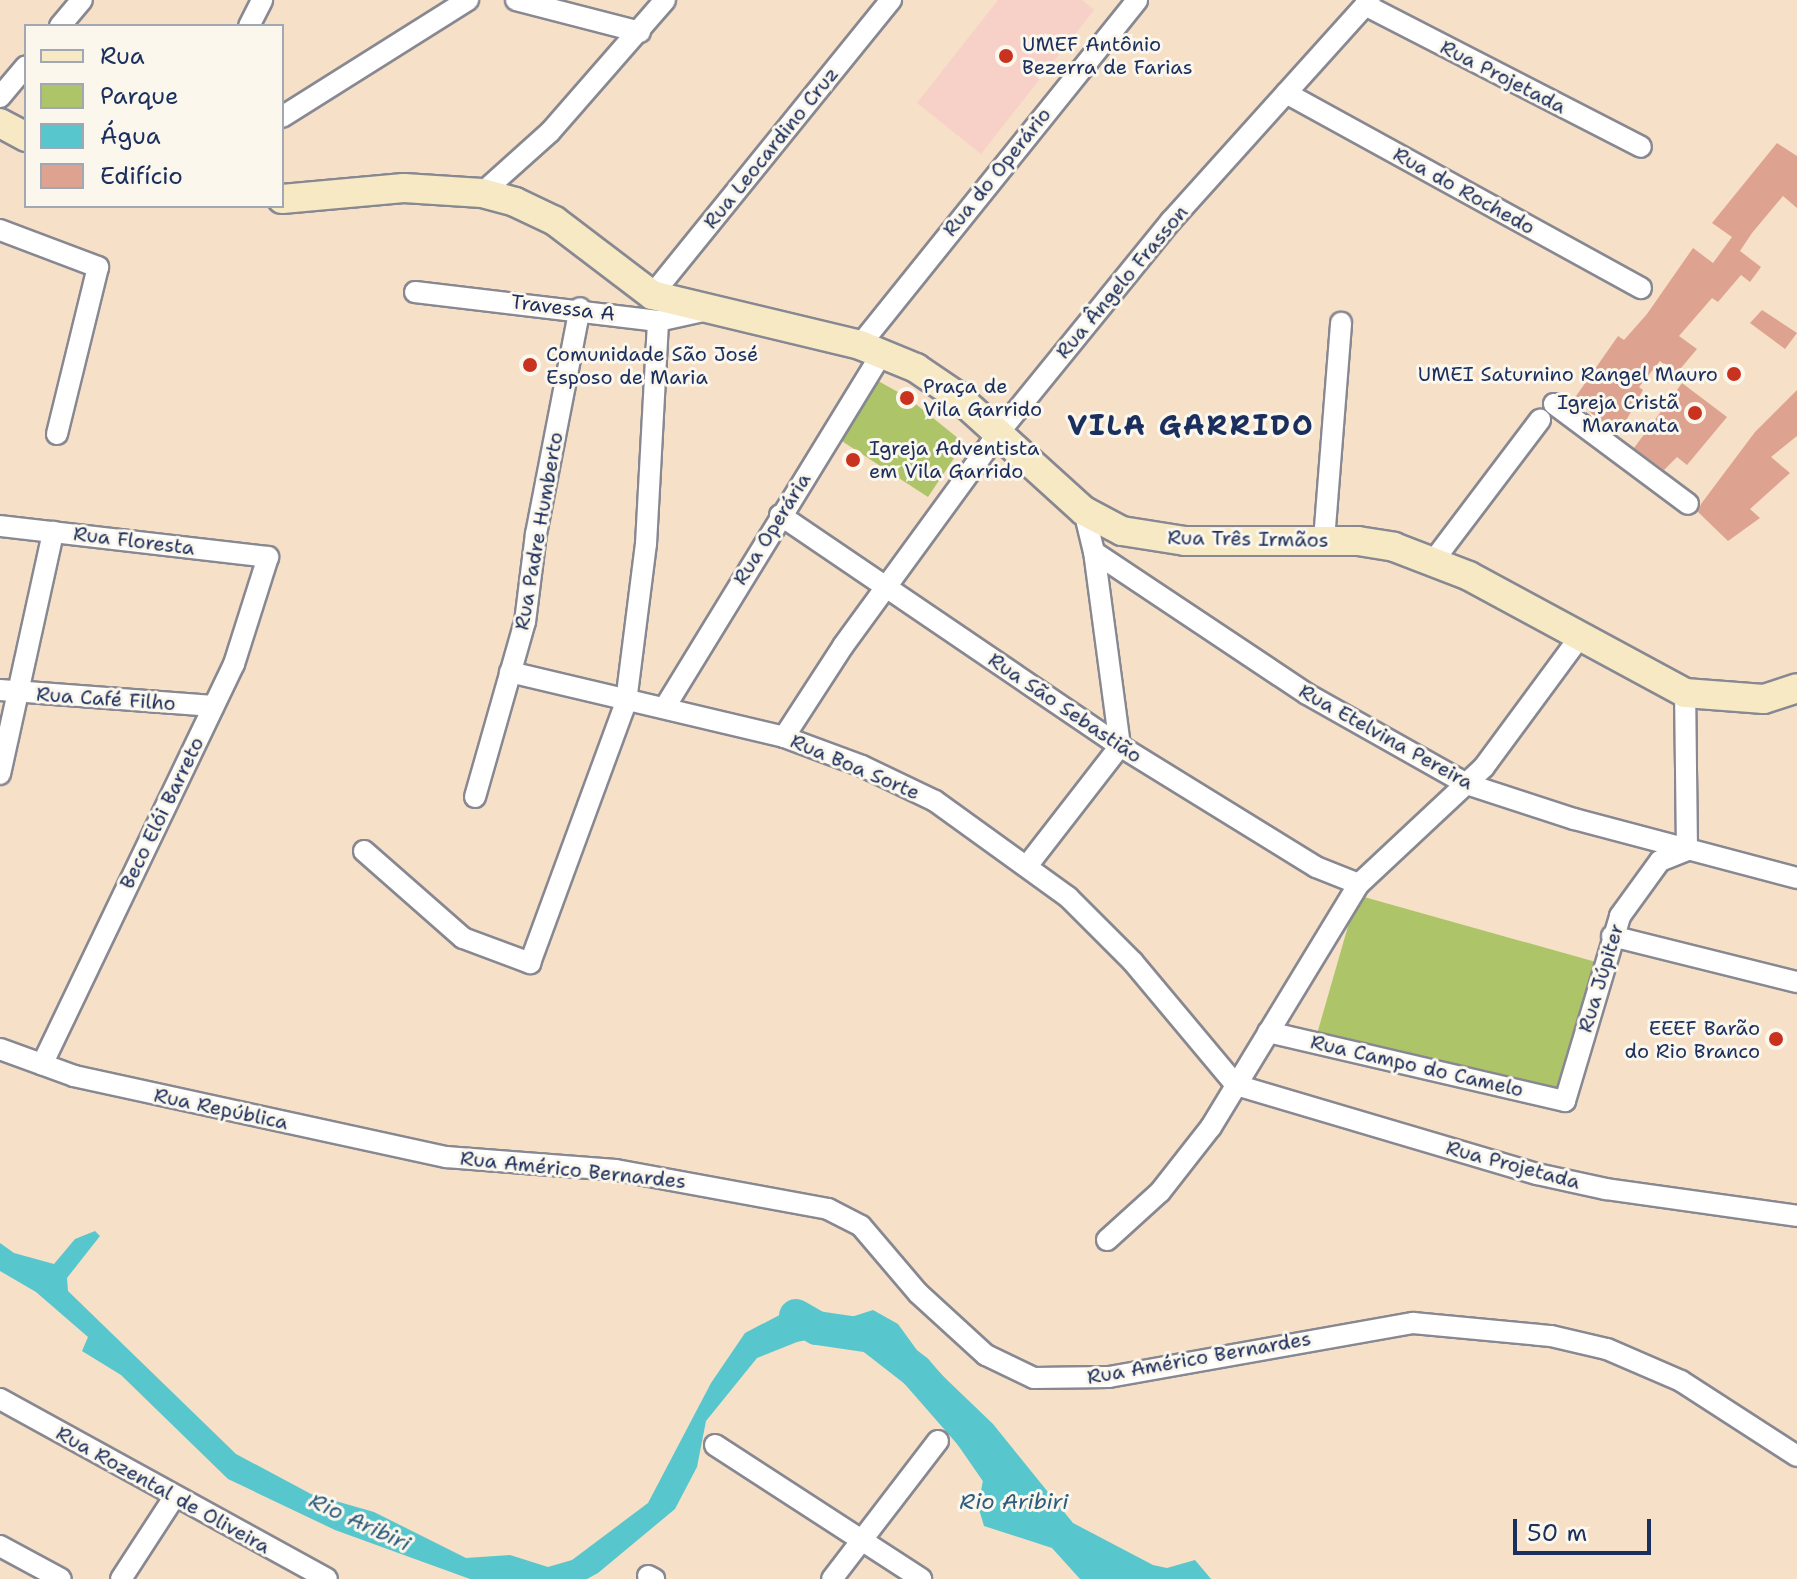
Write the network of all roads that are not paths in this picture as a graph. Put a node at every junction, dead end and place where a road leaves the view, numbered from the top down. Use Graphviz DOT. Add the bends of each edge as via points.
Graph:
graph roads {
  1 [pos="82,0"];
  2 [pos="262,0"];
  3 [pos="468,0"];
  4 [pos="516,0"];
  5 [pos="665,0"];
  6 [pos="891,0"];
  7 [pos="1137,0"];
  8 [pos="1368,3"];
  9 [pos="62,24"];
  10 [pos="250,24"];
  11 [pos="640,32"];
  12 [pos="24,68"];
  13 [pos="1286,93"];
  14 [pos="0,97"];
  15 [pos="284,116"];
  16 [pos="0,123"];
  17 [pos="24,136"];
  18 [pos="1641,147"];
  19 [pos="482,193"];
  20 [pos="284,199"];
  21 [pos="0,230"];
  22 [pos="1641,288"];
  23 [pos="415,292"];
  24 [pos="580,308"];
  25 [pos="655,308"];
  26 [pos="1341,323"];
  27 [pos="871,349"];
  28 [pos="1554,404"];
  29 [pos="1540,420"];
  30 [pos="57,434"];
  31 [pos="997,435"];
  32 [pos="1688,504"];
  33 [pos="1084,511"];
  34 [pos="780,515"];
  35 [pos="0,526"];
  36 [pos="53,532"];
  37 [pos="1324,540"];
  38 [pos="1094,552"];
  39 [pos="268,557"];
  40 [pos="1434,560"];
  41 [pos="890,589"];
  42 [pos="1579,638"];
  43 [pos="510,672"];
  44 [pos="1797,688"];
  45 [pos="9,692"];
  46 [pos="1685,693"];
  47 [pos="626,702"];
  48 [pos="213,706"];
  49 [pos="665,707"];
  50 [pos="784,737"];
  51 [pos="1120,746"];
  52 [pos="0,774"];
  53 [pos="1467,784"];
  54 [pos="475,797"];
  55 [pos="1687,850"];
  56 [pos="364,851"];
  57 [pos="1027,866"];
  58 [pos="1797,878"];
  59 [pos="1359,884"];
  60 [pos="1612,936"];
  61 [pos="1797,982"];
  62 [pos="1268,1032"];
  63 [pos="0,1049"];
  64 [pos="42,1064"];
  65 [pos="1236,1085"];
  66 [pos="1565,1101"];
  67 [pos="446,1157"];
  68 [pos="1797,1216"];
  69 [pos="1107,1240"];
  70 [pos="0,1399"];
  71 [pos="938,1441"];
  72 [pos="715,1445"];
  73 [pos="1797,1456"];
  74 [pos="173,1499"];
  75 [pos="863,1543"];
  76 [pos="0,1546"];
  77 [pos="61,1579"];
  78 [pos="121,1579"];
  79 [pos="327,1579"];
  80 [pos="832,1579"];
  81 [pos="921,1579"];
  1 -- 9 [label="street"];
  2 -- 10 [label="street"];
  3 -- 15 [label="street"];
  4 -- 11 [label="street"];
  5 -- 11 [label="street"];
  6 -- 25 [label="street, Rua Leocardino Cruz"];
  7 -- 27 [label="street, Rua do Operário"];
  8 -- 13 [label="street, Rua Ângelo Frasson"];
  8 -- 18 [label="street, Rua Projetada"];
  11 -- 19 [label="street" via="550,132"];
  12 -- 14 [label="street"];
  13 -- 22 [label="street, Rua do Rochedo"];
  13 -- 31 [label="street, Rua Ângelo Frasson" via="1171,221"];
  16 -- 17 [label="street"];
  19 -- 20 [label="street, Rua Três Irmãos" via="404,188"];
  19 -- 25 [label="street, Rua Três Irmãos" via="555,221"];
  21 -- 30 [label="street" via="98,267"];
  23 -- 24 [label="street, Travessa A"];
  24 -- 25 [label="street, Travessa A"];
  24 -- 43 [label="street, Rua Padre Humberto" via="536,534 525,622"];
  25 -- 27 [label="street, Rua Três Irmãos" via="711,310"];
  25 -- 47 [label="street" via="646,544"];
  26 -- 37 [label="street"];
  27 -- 31 [label="street, Rua Três Irmãos" via="957,396"];
  27 -- 34 [label="street, Rua Operária"];
  28 -- 32 [label="street"];
  29 -- 40 [label="street"];
  31 -- 33 [label="street, Rua Três Irmãos"];
  31 -- 41 [label="street, Rua Ângelo Frasson"];
  33 -- 37 [label="street, Rua Três Irmãos" via="1142,537"];
  33 -- 38 [label="street"];
  34 -- 41 [label="street, Rua São Sebastião"];
  34 -- 49 [label="street, Rua Operária"];
  35 -- 36 [label="street, Rua Floresta"];
  36 -- 39 [label="street, Rua Floresta"];
  36 -- 45 [label="street"];
  37 -- 40 [label="street, Rua Três Irmãos" via="1394,547"];
  38 -- 51 [label="street"];
  38 -- 53 [label="street, Rua Etelvina Pereira" via="1307,694"];
  39 -- 48 [label="street, Beco Elói Barreto" via="234,664"];
  40 -- 42 [label="street, Rua Três Irmãos"];
  41 -- 50 [label="street, Rua Ângelo Frasson" via="843,646"];
  41 -- 51 [label="street, Rua São Sebastião"];
  42 -- 46 [label="street, Rua Três Irmãos"];
  42 -- 53 [label="street" via="1512,733"];
  43 -- 47 [label="street, Rua Boa Sorte"];
  43 -- 54 [label="street, Rua Padre Humberto"];
  44 -- 46 [label="street, Rua Três Irmãos" via="1764,699"];
  45 -- 48 [label="street, Rua Café Filho"];
  45 -- 52 [label="street"];
  46 -- 55 [label="street"];
  47 -- 49 [label="street, Rua Boa Sorte"];
  47 -- 56 [label="street" via="530,963 463,938"];
  48 -- 64 [label="street, Beco Elói Barreto"];
  49 -- 50 [label="street, Rua Boa Sorte"];
  50 -- 57 [label="street, Rua Boa Sorte" via="935,801"];
  51 -- 57 [label="street"];
  51 -- 59 [label="street, Rua São Sebastião" via="1316,867"];
  53 -- 55 [label="street, Rua Etelvina Pereira"];
  53 -- 59 [label="street"];
  55 -- 58 [label="street, Rua Etelvina Pereira"];
  55 -- 60 [label="street, Rua Júpiter" via="1660,861 1620,916"];
  57 -- 65 [label="street, Rua Boa Sorte" via="1068,897 1133,962"];
  59 -- 62 [label="street"];
  60 -- 61 [label="street"];
  60 -- 66 [label="street, Rua Júpiter"];
  62 -- 65 [label="street"];
  62 -- 66 [label="street, Rua Campo do Camelo"];
  63 -- 64 [label="street, Rua República"];
  64 -- 67 [label="street, Rua República" via="74,1076"];
  65 -- 68 [label="street, Rua Projetada" via="1537,1174"];
  65 -- 69 [label="street" via="1160,1192"];
  67 -- 73 [label="street, Rua Américo Bernardes" via="616,1170 828,1209 861,1226 918,1293 986,1355 1034,1378 1109,1377 1413,1323 1536,1334 1607,1349 1681,1381"];
  70 -- 74 [label="street, Rua Rozental de Oliveira"];
  71 -- 75 [label="street"];
  72 -- 75 [label="street"];
  74 -- 78 [label="street"];
  74 -- 79 [label="street, Rua Rozental de Oliveira"];
  75 -- 80 [label="street"];
  75 -- 81 [label="street"];
  76 -- 77 [label="street"];
}
